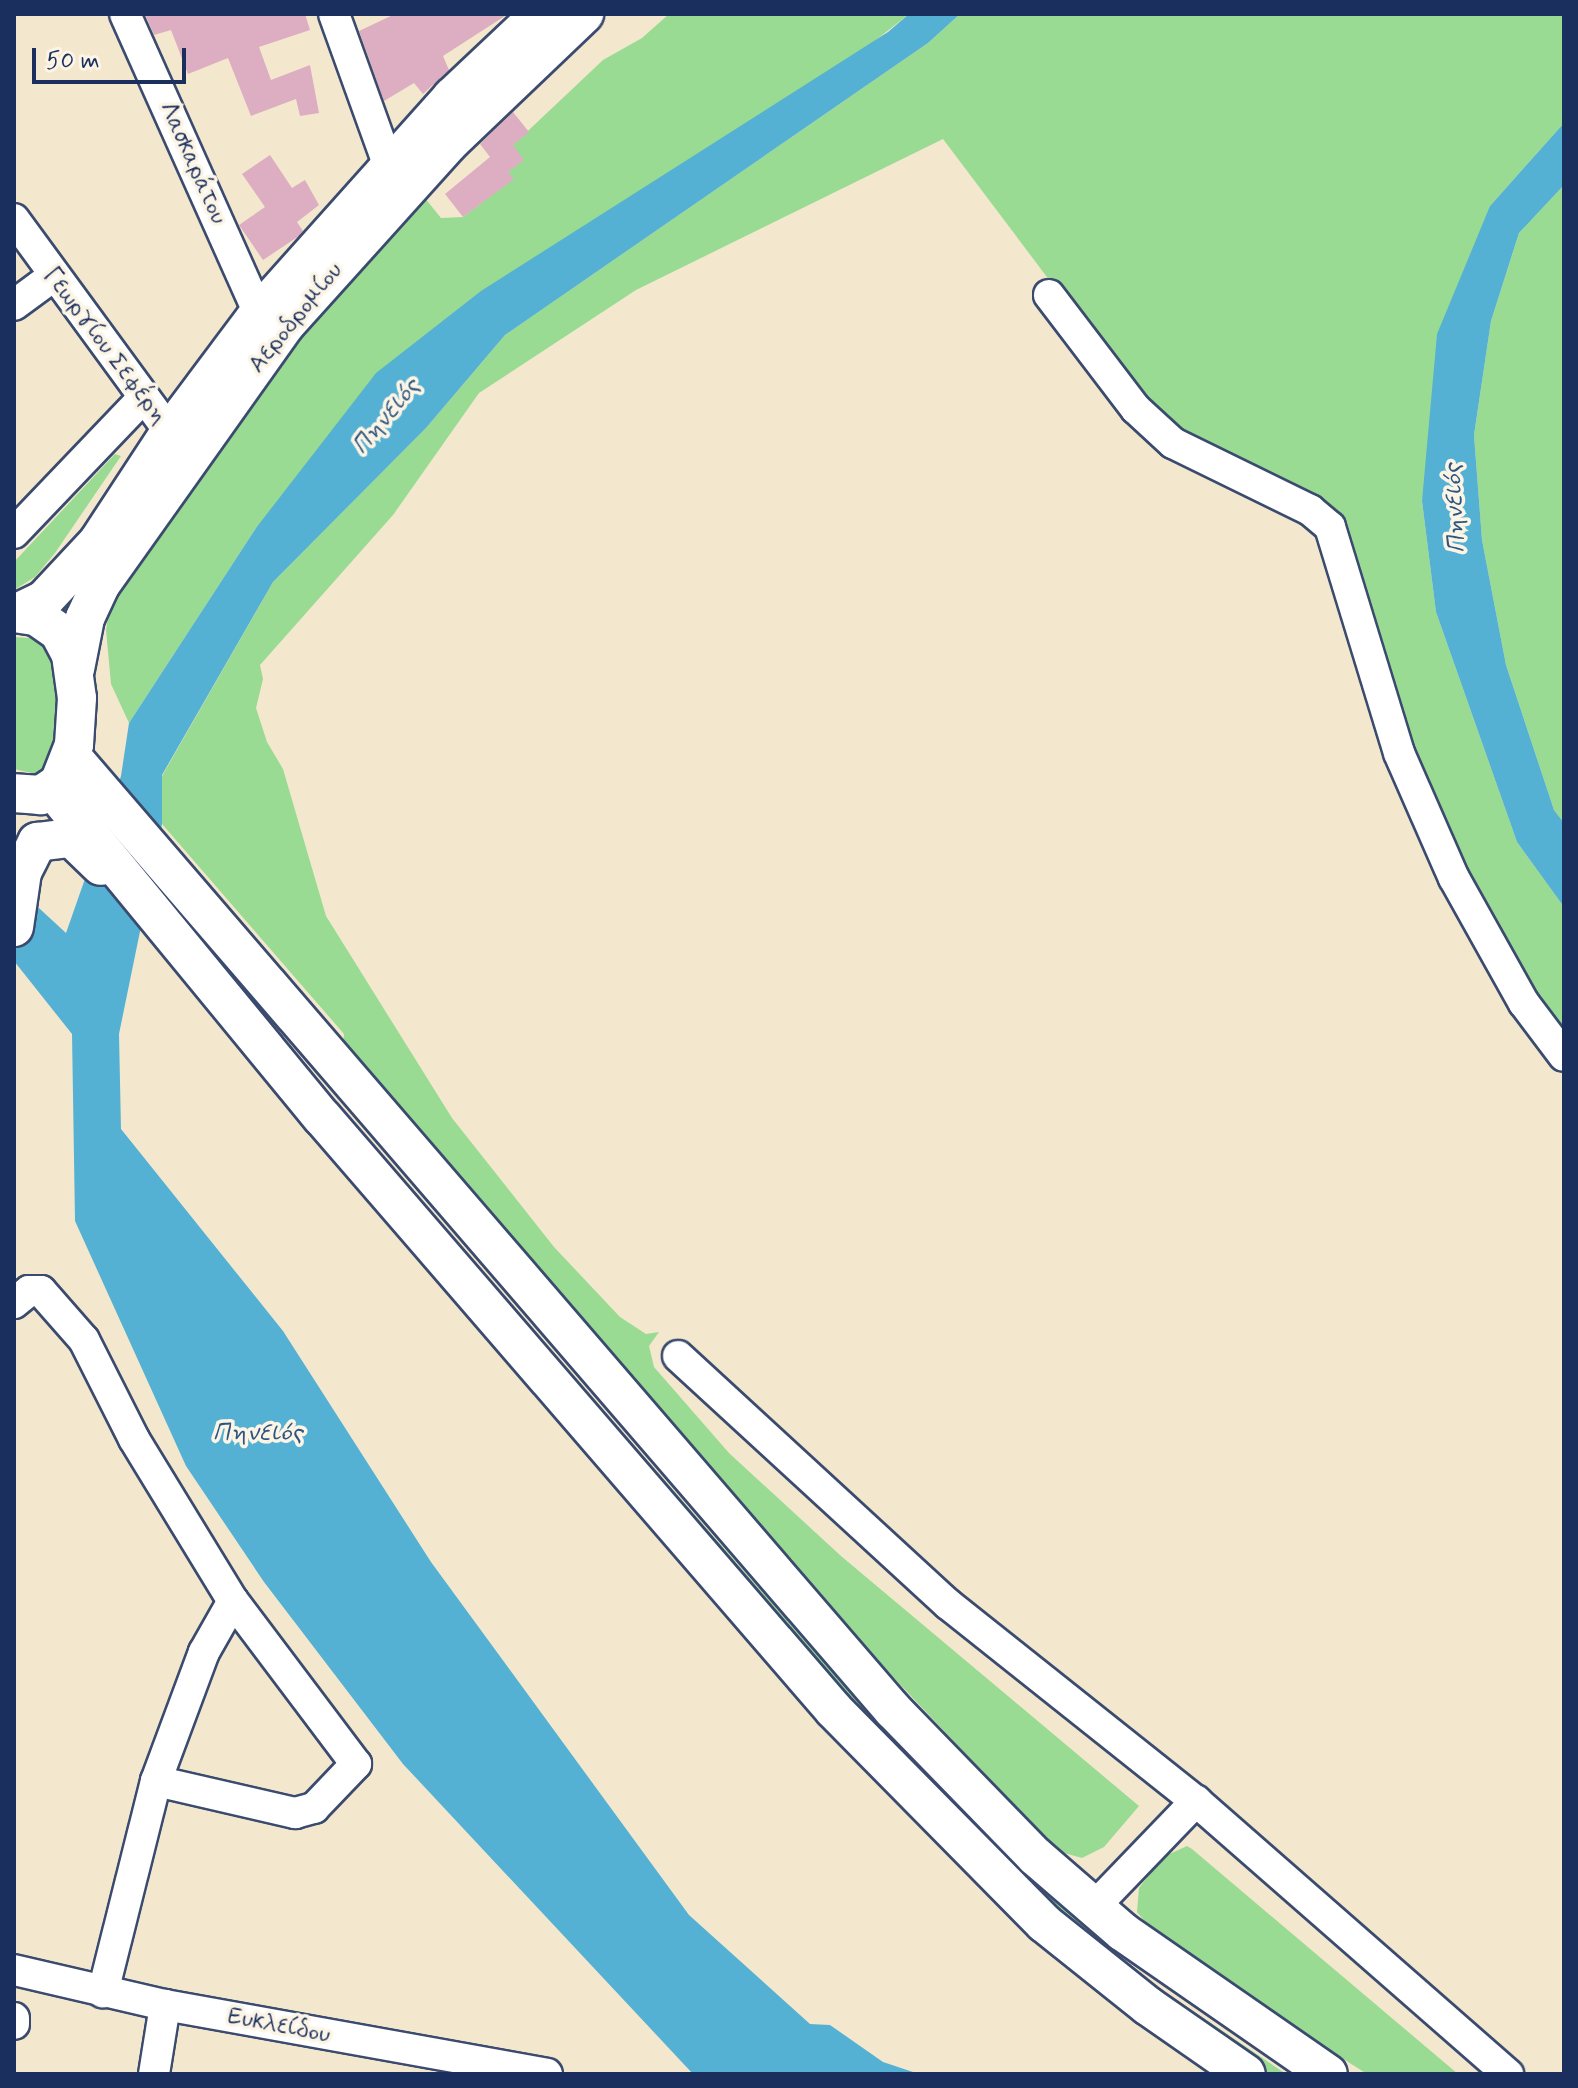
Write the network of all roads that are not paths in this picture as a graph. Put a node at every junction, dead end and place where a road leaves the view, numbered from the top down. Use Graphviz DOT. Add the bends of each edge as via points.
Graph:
graph roads {
  1 [pos="125,14"];
  2 [pos="334,14"];
  3 [pos="540,14"];
  4 [pos="584,14"];
  5 [pos="389,167"];
  6 [pos="14,219"];
  7 [pos="52,277"];
  8 [pos="1049,295"];
  9 [pos="14,305"];
  10 [pos="259,313"];
  11 [pos="142,399"];
  12 [pos="170,432"];
  13 [pos="14,533"];
  14 [pos="16,612"];
  15 [pos="75,669"];
  16 [pos="72,757"];
  17 [pos="29,797"];
  18 [pos="82,833"];
  19 [pos="14,927"];
  20 [pos="1564,1056"];
  21 [pos="14,1303"];
  22 [pos="678,1356"];
  23 [pos="233,1601"];
  24 [pos="156,1781"];
  25 [pos="1196,1801"];
  26 [pos="1093,1908"];
  27 [pos="14,1970"];
  28 [pos="103,1992"];
  29 [pos="165,2005"];
  30 [pos="154,2074"];
  31 [pos="547,2074"];
  32 [pos="1246,2074"];
  33 [pos="1328,2074"];
  34 [pos="1508,2074"];
  1 -- 10 [label="street, Λασκαράτου"];
  2 -- 5 [label="street"];
  3 -- 5 [label="main road, Αεροδρομίου" via="452,97"];
  4 -- 15 [label="main road, Αεροδρομίου" via="449,143 286,324 101,584 85,618"];
  5 -- 10 [label="main road, Αεροδρομίου"];
  6 -- 7 [label="street, Γεωργίου Σεφέρη"];
  7 -- 9 [label="street"];
  7 -- 11 [label="street, Γεωργίου Σεφέρη"];
  8 -- 20 [label="street" via="1136,409 1173,443 1325,519 1341,550 1399,753 1454,878 1524,1003"];
  10 -- 12 [label="main road, Αεροδρομίου"];
  11 -- 12 [label="street, Γεωργίου Σεφέρη"];
  11 -- 13 [label="street"];
  12 -- 14 [label="main road, Αεροδρομίου" via="98,542 44,600"];
  14 -- 15 [label="main road" via="36,616 59,632"];
  15 -- 16 [label="main road, Αεροδρομίου"];
  16 -- 17 [label="main road"];
  16 -- 26 [label="main road" via="893,1710"];
  17 -- 18 [label="main road"];
  18 -- 19 [label="main road" via="51,837 32,848 22,872"];
  18 -- 32 [label="main road" via="135,884 322,1117 834,1710 943,1825 1087,1959"];
  21 -- 23 [label="street" via="29,1291 41,1291 84,1340 134,1439"];
  22 -- 25 [label="street" via="948,1604"];
  23 -- 24 [label="street" via="204,1652"];
  23 -- 24 [label="street" via="356,1764 314,1808 295,1813"];
  24 -- 28 [label="street"];
  25 -- 26 [label="street"];
  25 -- 34 [label="street"];
  26 -- 33 [label="main road" via="1215,2000"];
  27 -- 28 [label="street, Ευκλείδου"];
  28 -- 29 [label="street, Ευκλείδου"];
  29 -- 30 [label="street"];
  29 -- 31 [label="street, Ευκλείδου"];
}
